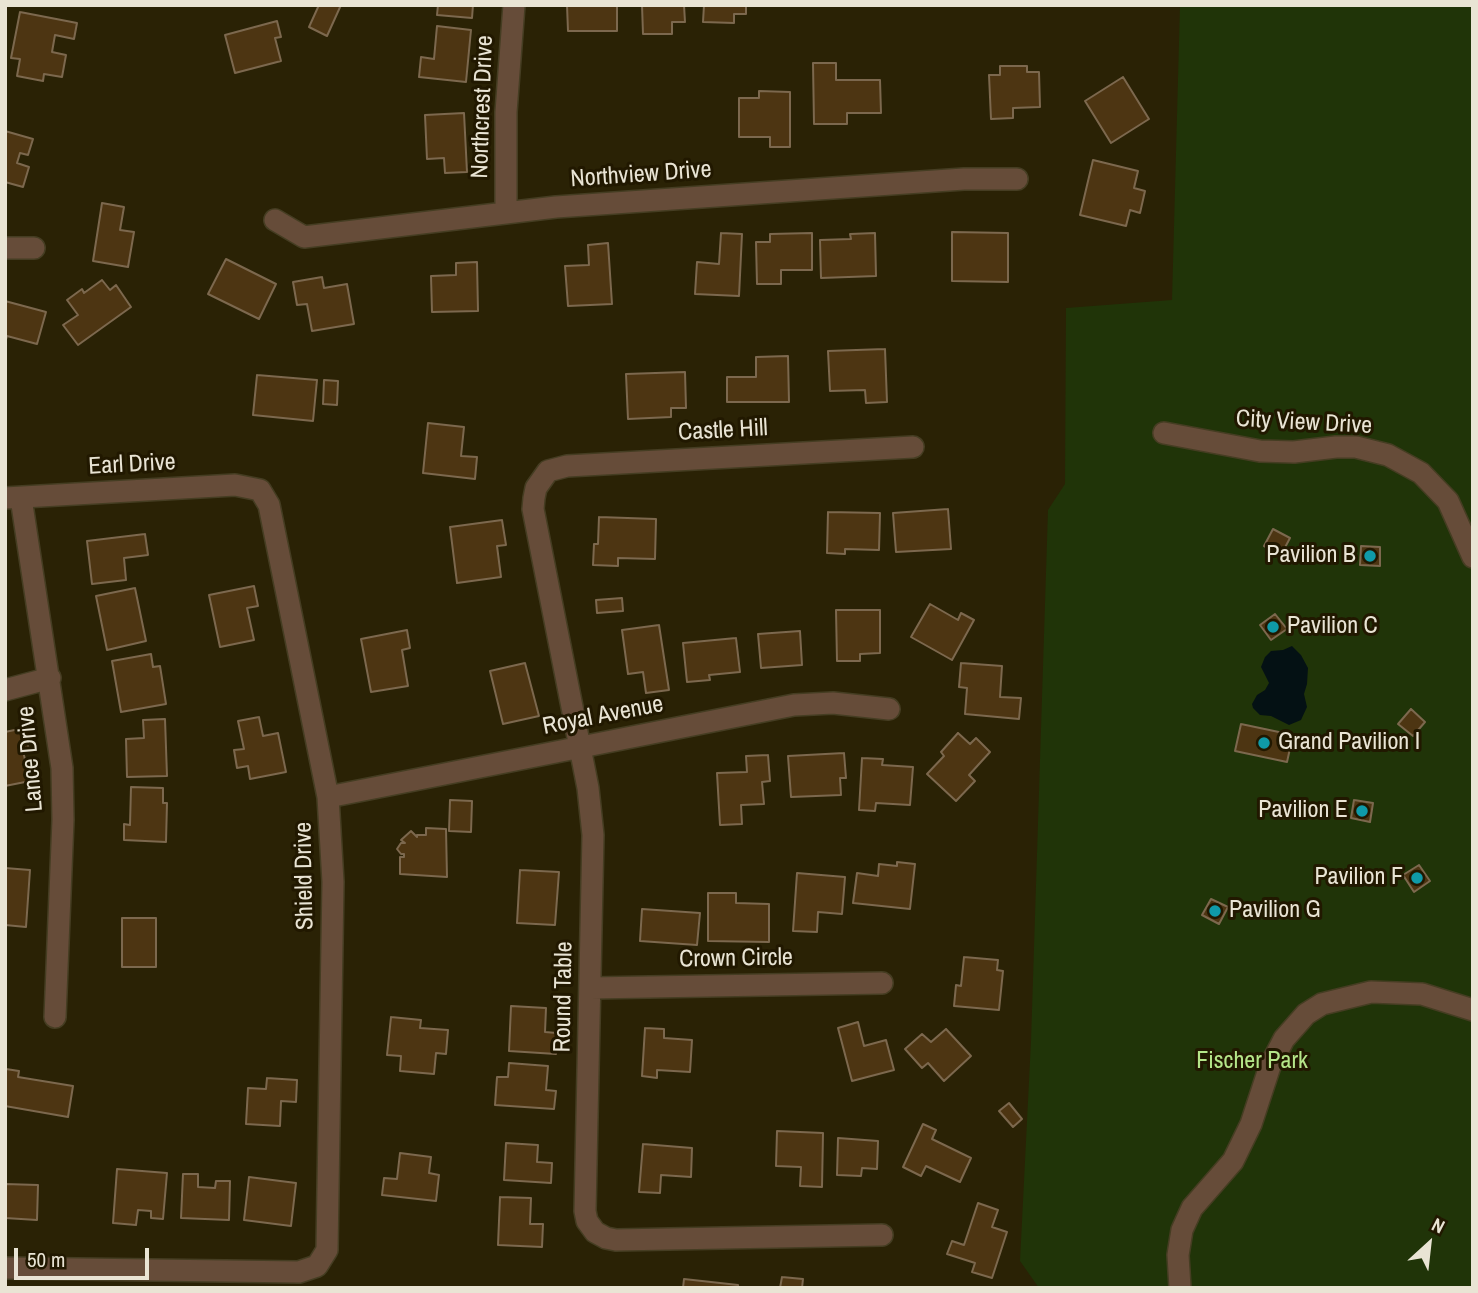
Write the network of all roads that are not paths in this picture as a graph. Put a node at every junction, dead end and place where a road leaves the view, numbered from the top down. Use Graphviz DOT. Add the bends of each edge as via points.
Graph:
graph roads {
  1 [pos="514,5"];
  2 [pos="1017,179"];
  3 [pos="506,212"];
  4 [pos="275,220"];
  5 [pos="5,247"];
  6 [pos="34,248"];
  7 [pos="1164,433"];
  8 [pos="913,447"];
  9 [pos="540,479"];
  10 [pos="260,490"];
  11 [pos="13,498"];
  12 [pos="1473,557"];
  13 [pos="50,678"];
  14 [pos="5,690"];
  15 [pos="889,709"];
  16 [pos="579,747"];
  17 [pos="328,797"];
  18 [pos="882,983"];
  19 [pos="591,988"];
  20 [pos="1473,1010"];
  21 [pos="55,1017"];
  22 [pos="882,1235"];
  23 [pos="5,1268"];
  24 [pos="1180,1288"];
  1 -- 3 [label="street, Northcrest Drive" via="506,112"];
  2 -- 3 [label="street, Northview Drive"];
  3 -- 4 [label="street, Northview Drive" via="304,237"];
  5 -- 6 [label="street"];
  7 -- 12 [label="street, City View Drive" via="1260,452 1356,447 1388,455 1420,473 1448,501"];
  8 -- 9 [label="street, Castle Hill" via="567,466 548,471"];
  9 -- 16 [label="street, Round Table" via="533,509"];
  10 -- 11 [label="street, Earl Drive" via="235,485"];
  10 -- 17 [label="street, Shield Drive" via="269,505"];
  11 -- 13 [label="street, Lance Drive"];
  13 -- 14 [label="street"];
  13 -- 21 [label="street, Lance Drive" via="63,793"];
  15 -- 16 [label="street, Royal Avenue" via="833,703 794,705"];
  16 -- 17 [label="street, Royal Avenue"];
  16 -- 19 [label="street, Round Table" via="593,835"];
  17 -- 23 [label="street, Shield Drive" via="333,883 327,1250 317,1266 299,1272"];
  18 -- 19 [label="street, Crown Circle"];
  19 -- 22 [label="street, Round Table" via="585,1211 594,1232 616,1240"];
  20 -- 24 [label="street" via="1422,994 1371,992 1322,1004 1306,1014 1284,1038 1270,1066 1233,1161 1192,1208 1178,1255"];
}
